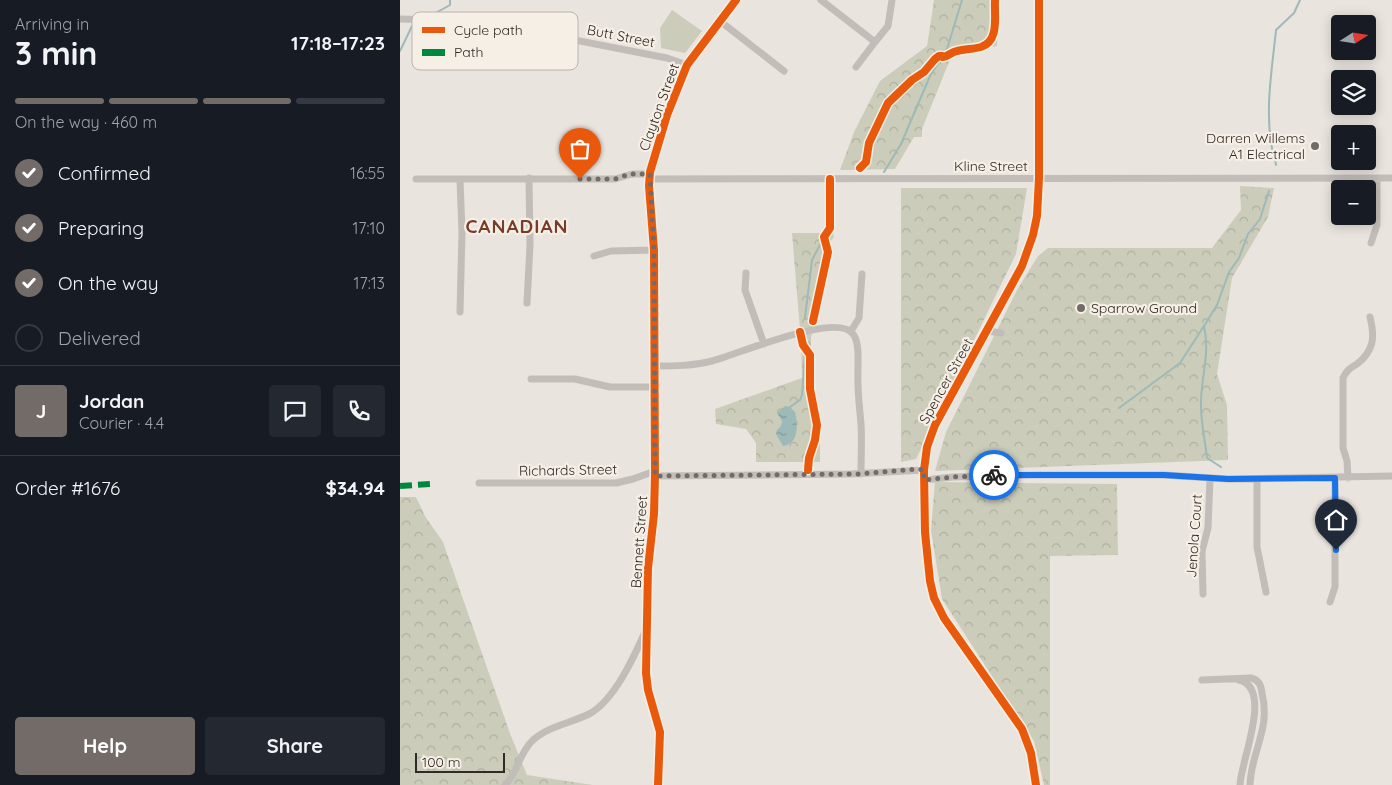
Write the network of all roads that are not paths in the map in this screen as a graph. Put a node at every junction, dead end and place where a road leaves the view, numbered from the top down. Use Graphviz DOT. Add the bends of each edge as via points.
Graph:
graph roads {
  1 [pos="736,0"];
  2 [pos="821,0"];
  3 [pos="892,0"];
  4 [pos="1038,0"];
  5 [pos="720,20"];
  6 [pos="578,40"];
  7 [pos="875,42"];
  8 [pos="687,65"];
  9 [pos="856,67"];
  10 [pos="784,71"];
  11 [pos="650,176"];
  12 [pos="529,178"];
  13 [pos="1039,178"];
  14 [pos="1377,178"];
  15 [pos="1392,178"];
  16 [pos="416,179"];
  17 [pos="460,180"];
  18 [pos="1371,244"];
  19 [pos="654,250"];
  20 [pos="594,256"];
  21 [pos="746,273"];
  22 [pos="862,274"];
  23 [pos="527,303"];
  24 [pos="460,312"];
  25 [pos="1370,317"];
  26 [pos="988,331"];
  27 [pos="851,332"];
  28 [pos="1001,334"];
  29 [pos="764,344"];
  30 [pos="655,366"];
  31 [pos="531,379"];
  32 [pos="655,387"];
  33 [pos="924,470"];
  34 [pos="655,474"];
  35 [pos="861,474"];
  36 [pos="1392,476"];
  37 [pos="1335,478"];
  38 [pos="1348,478"];
  39 [pos="1210,479"];
  40 [pos="1257,479"];
  41 [pos="924,480"];
  42 [pos="479,483"];
  43 [pos="1266,592"];
  44 [pos="1203,594"];
  45 [pos="1330,602"];
  46 [pos="647,627"];
  47 [pos="1202,680"];
  48 [pos="1236,680"];
  49 [pos="504,785"];
  50 [pos="658,785"];
  51 [pos="1036,785"];
  52 [pos="1240,785"];
  53 [pos="1250,785"];
  1 -- 5 [label="street, Clayton Street"];
  2 -- 7 [label="street"];
  3 -- 7 [label="street" via="888,26"];
  4 -- 13 [label="street, Spencer Street"];
  5 -- 8 [label="street, Clayton Street"];
  5 -- 10 [label="street"];
  6 -- 8 [label="street, Butt Street"];
  7 -- 9 [label="street"];
  8 -- 11 [label="street, Clayton Street" via="667,115"];
  11 -- 12 [label="street, Kline Street"];
  11 -- 13 [label="street, Kline Street"];
  11 -- 19 [label="street, Bennett Street"];
  12 -- 17 [label="street, Kline Street"];
  12 -- 23 [label="street"];
  13 -- 14 [label="street, Kline Street"];
  13 -- 26 [label="street, Spencer Street" via="1037,216 1030,248"];
  14 -- 15 [label="street, Kline Street"];
  14 -- 18 [label="street" via="1377,225"];
  16 -- 17 [label="street, Kline Street"];
  17 -- 24 [label="street"];
  19 -- 20 [label="street" via="611,251"];
  19 -- 30 [label="street, Bennett Street"];
  21 -- 29 [label="street" via="745,289"];
  22 -- 27 [label="street" via="859,316"];
  25 -- 38 [label="street" via="1373,332 1369,352 1343,378 1343,448"];
  26 -- 28 [label="street"];
  26 -- 33 [label="street, Spencer Street" via="933,431"];
  27 -- 29 [label="street" via="842,328 813,329"];
  27 -- 35 [label="street" via="857,345"];
  29 -- 30 [label="street" via="695,365"];
  30 -- 32 [label="street, Bennett Street"];
  31 -- 32 [label="street" via="575,379 610,387"];
  32 -- 34 [label="street, Bennett Street"];
  33 -- 35 [label="street, Richards Street"];
  33 -- 41 [label="street, Spencer Street"];
  34 -- 35 [label="street, Richards Street"];
  34 -- 42 [label="street, Richards Street" via="619,482"];
  34 -- 46 [label="street, Bennett Street"];
  36 -- 38 [label="street"];
  37 -- 38 [label="street"];
  37 -- 40 [label="street"];
  37 -- 45 [label="street" via="1336,587"];
  39 -- 40 [label="street"];
  39 -- 41 [label="street" via="1164,475 1033,475"];
  39 -- 44 [label="street, Jenola Court" via="1208,528 1202,552"];
  40 -- 43 [label="street" via="1256,547"];
  41 -- 51 [label="street, Spencer Street" via="926,550 932,592 944,618 1022,729 1031,753"];
  46 -- 49 [label="street" via="626,671 607,698 589,714 535,739"];
  46 -- 50 [label="street, Bennett Street" via="646,678 660,732"];
  47 -- 48 [label="street"];
  48 -- 52 [label="street" via="1249,686 1255,713"];
  48 -- 53 [label="street" via="1257,680 1265,705 1264,728"];
}
